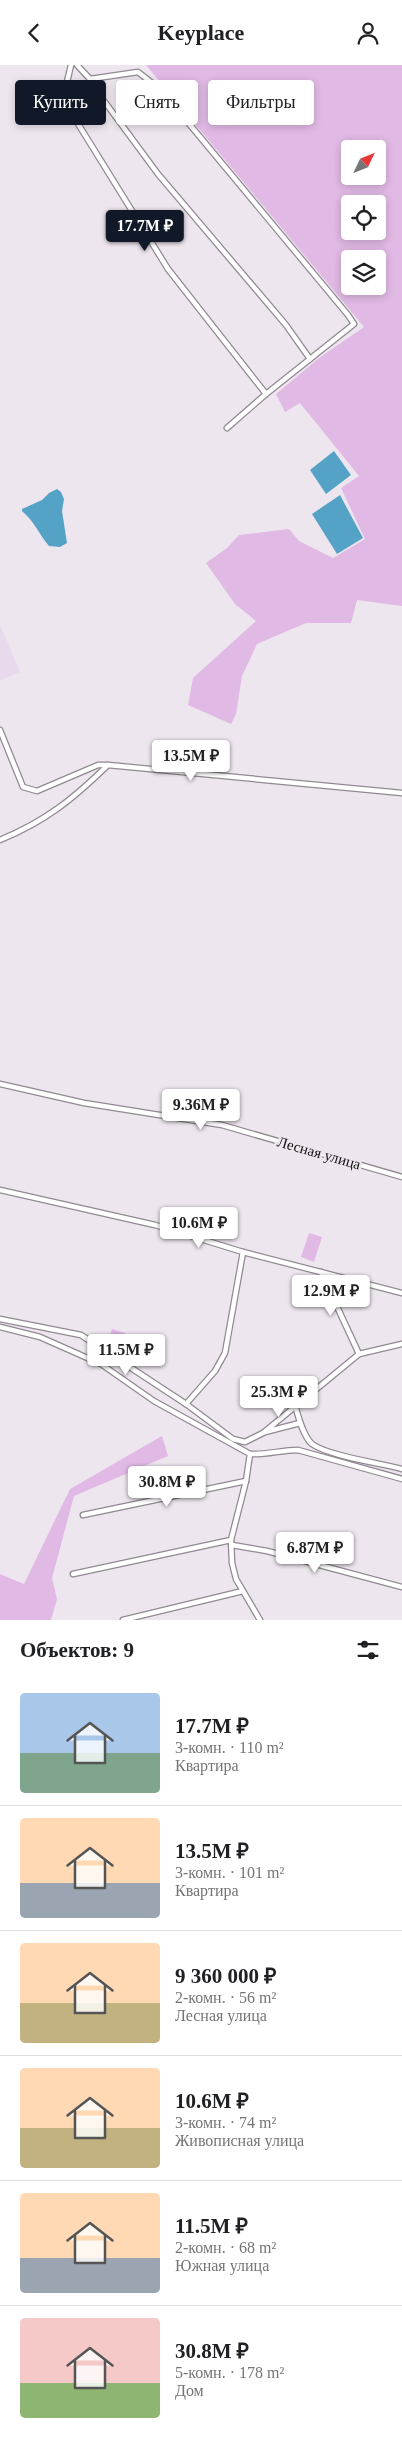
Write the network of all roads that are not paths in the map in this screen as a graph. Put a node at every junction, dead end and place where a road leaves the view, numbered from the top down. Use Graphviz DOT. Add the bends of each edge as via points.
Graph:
graph roads {
  1 [pos="72,65"];
  2 [pos="77,65"];
  3 [pos="90,79"];
  4 [pos="310,359"];
  5 [pos="266,394"];
  6 [pos="227,427"];
  7 [pos="0,730"];
  8 [pos="108,765"];
  9 [pos="402,793"];
  10 [pos="0,840"];
  11 [pos="0,1084"];
  12 [pos="402,1177"];
  13 [pos="0,1190"];
  14 [pos="243,1252"];
  15 [pos="322,1272"];
  16 [pos="402,1293"];
  17 [pos="0,1319"];
  18 [pos="0,1327"];
  19 [pos="402,1344"];
  20 [pos="358,1354"];
  21 [pos="186,1404"];
  22 [pos="295,1405"];
  23 [pos="300,1423"];
  24 [pos="263,1433"];
  25 [pos="250,1454"];
  26 [pos="402,1469"];
  27 [pos="402,1479"];
  28 [pos="246,1481"];
  29 [pos="83,1515"];
  30 [pos="231,1542"];
  31 [pos="73,1574"];
  32 [pos="402,1587"];
  33 [pos="244,1591"];
  34 [pos="123,1620"];
  35 [pos="260,1620"];
  1 -- 5 [label="street" via="67,82 59,93 82,133 168,269"];
  2 -- 3 [label="street"];
  3 -- 4 [label="street" via="158,174 286,325"];
  3 -- 4 [label="street" via="138,72 161,90 348,315 354,324"];
  4 -- 5 [label="street"];
  5 -- 6 [label="street"];
  7 -- 8 [label="street" via="24,787 30,789 37,791 98,765"];
  8 -- 9 [label="street"];
  8 -- 10 [label="street" via="55,812"];
  11 -- 12 [label="street, Лесная улица" via="84,1103 222,1125"];
  13 -- 14 [label="street" via="155,1225"];
  14 -- 15 [label="street"];
  14 -- 21 [label="street" via="224,1353 215,1371"];
  15 -- 16 [label="street"];
  15 -- 20 [label="street"];
  17 -- 21 [label="street" via="81,1335"];
  18 -- 25 [label="street" via="40,1337 101,1364 154,1401"];
  19 -- 20 [label="street"];
  20 -- 22 [label="street"];
  21 -- 24 [label="street" via="233,1439 245,1442"];
  22 -- 23 [label="street"];
  22 -- 24 [label="street"];
  23 -- 24 [label="street"];
  23 -- 26 [label="street" via="311,1443 333,1452"];
  25 -- 27 [label="street" via="298,1450"];
  25 -- 28 [label="street"];
  28 -- 29 [label="street"];
  28 -- 30 [label="street"];
  30 -- 31 [label="street"];
  30 -- 32 [label="street"];
  30 -- 33 [label="street" via="236,1579"];
  33 -- 34 [label="street"];
  33 -- 35 [label="street"];
}
